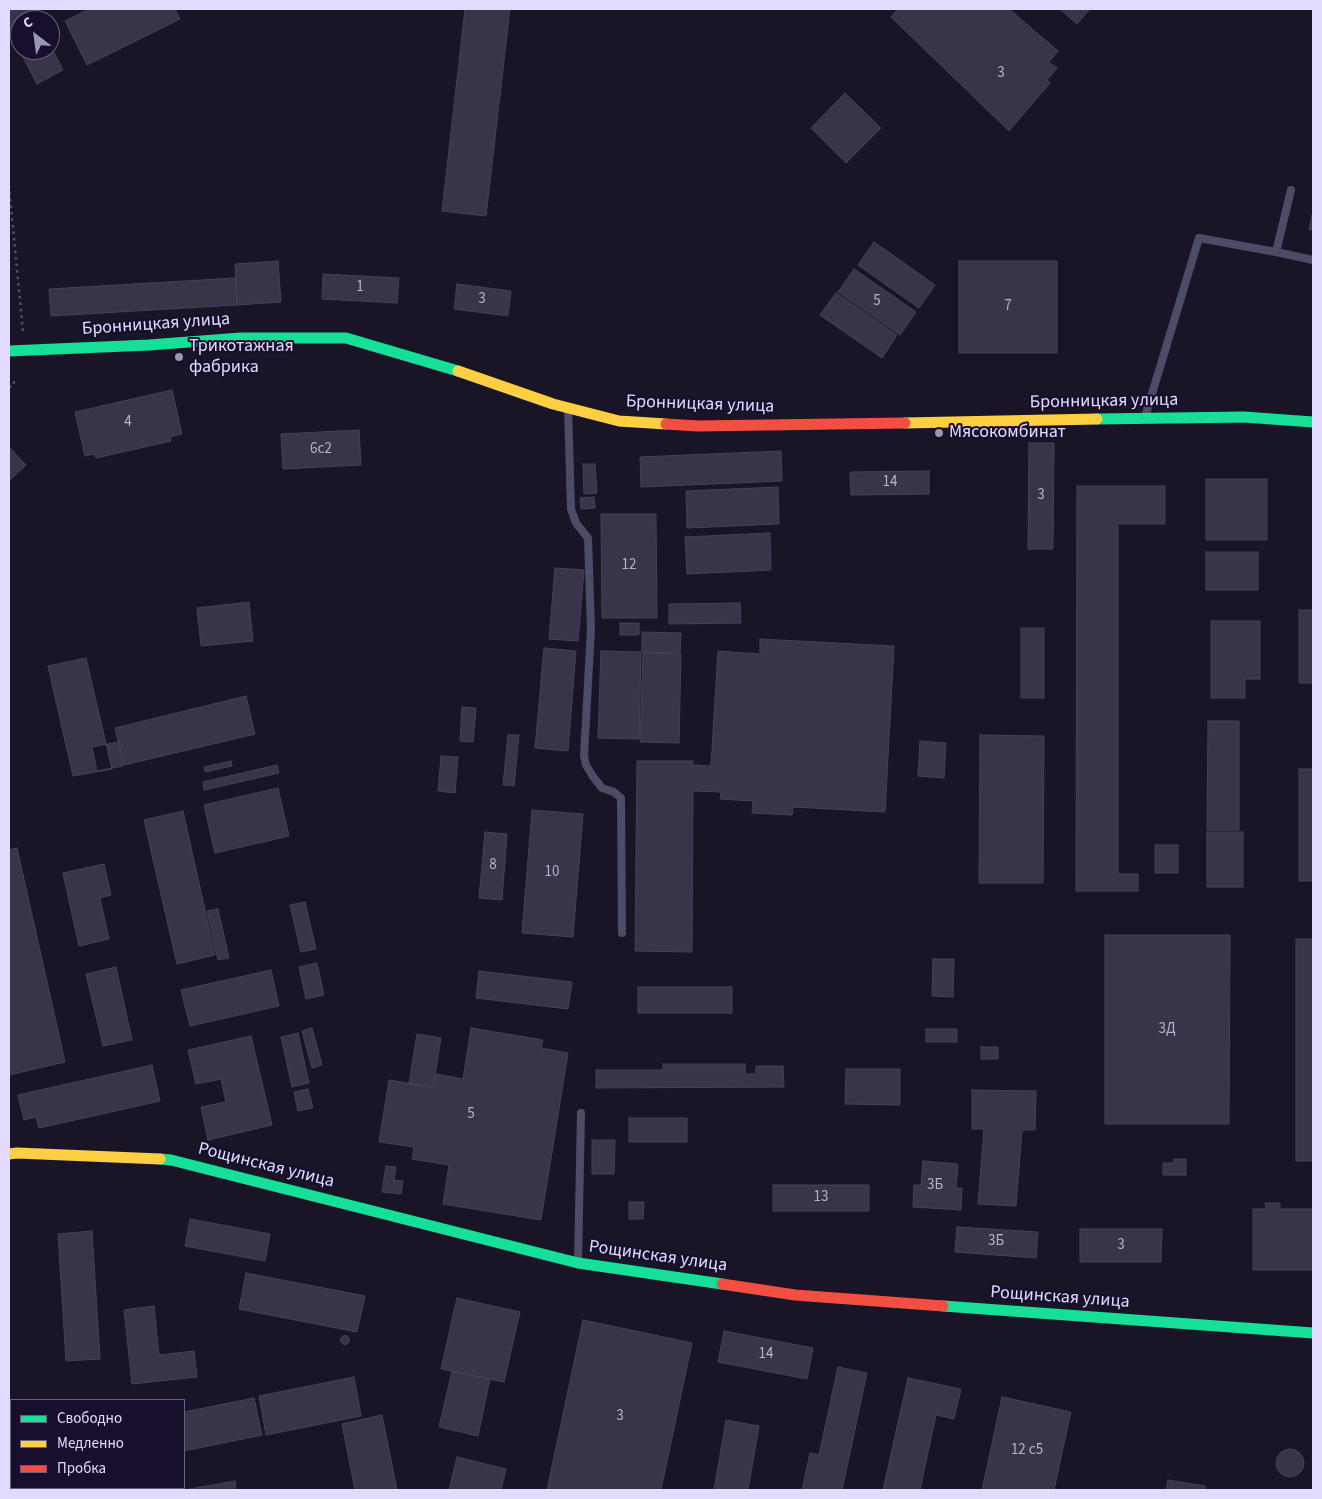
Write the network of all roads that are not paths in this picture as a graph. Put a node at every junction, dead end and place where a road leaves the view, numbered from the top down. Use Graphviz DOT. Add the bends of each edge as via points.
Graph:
graph roads {
  1 [pos="1291,190"];
  2 [pos="1276,252"];
  3 [pos="1313,260"];
  4 [pos="9,351"];
  5 [pos="568,408"];
  6 [pos="1144,419"];
  7 [pos="1313,422"];
  8 [pos="622,933"];
  9 [pos="581,1113"];
  10 [pos="9,1154"];
  11 [pos="578,1263"];
  12 [pos="1313,1333"];
  1 -- 2 [label="lane"];
  2 -- 3 [label="lane"];
  2 -- 6 [label="lane" via="1199,238"];
  4 -- 5 [label="street, Бронницкая улица" via="241,338 346,338"];
  5 -- 6 [label="street, Бронницкая улица" via="619,421 698,426"];
  5 -- 8 [label="lane" via="571,509 576,523 588,538 591,628 584,756 586,765 602,788 621,798"];
  6 -- 7 [label="street, Бронницкая улица" via="1244,417"];
  9 -- 11 [label="lane"];
  10 -- 11 [label="street, Рощинская улица" via="171,1160"];
  11 -- 12 [label="street, Рощинская улица" via="795,1295"];
}
